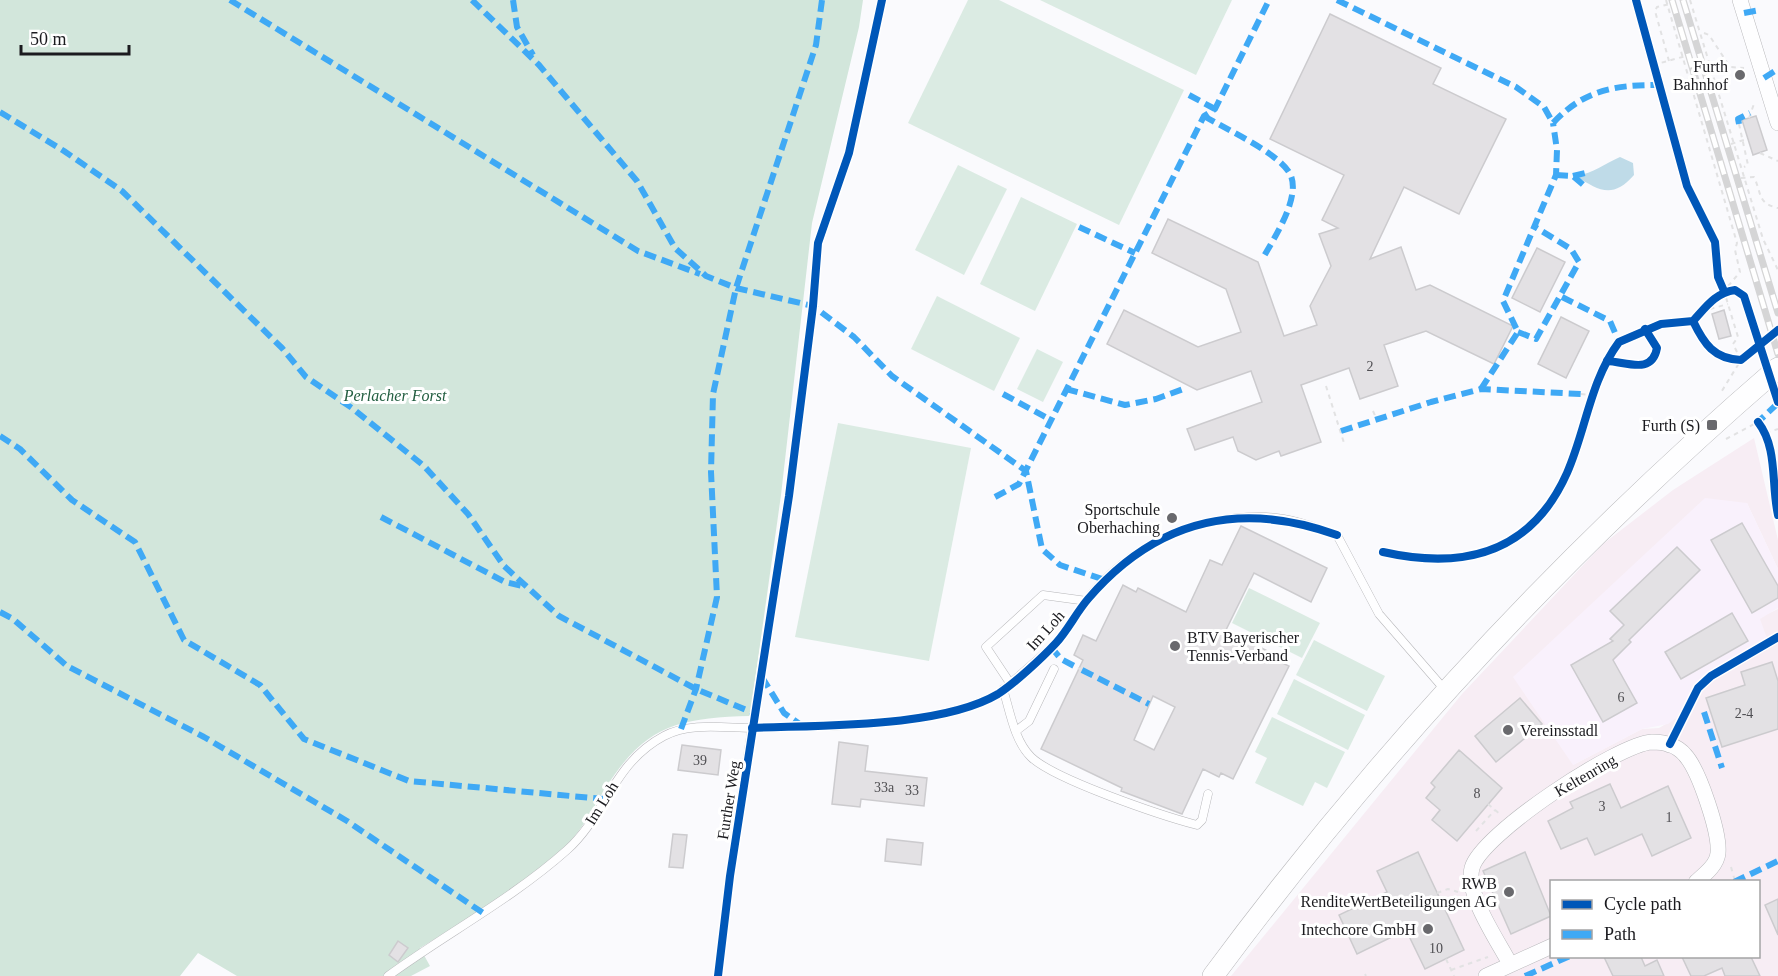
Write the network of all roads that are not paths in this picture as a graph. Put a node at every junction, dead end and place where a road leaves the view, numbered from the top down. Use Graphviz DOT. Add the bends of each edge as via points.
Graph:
graph roads {
  1 [pos="1740,0"];
  2 [pos="1778,123"];
  3 [pos="1778,368"];
  4 [pos="1086,601"];
  5 [pos="1054,669"];
  6 [pos="1010,683"];
  7 [pos="1003,689"];
  8 [pos="1447,691"];
  9 [pos="752,728"];
  10 [pos="1016,731"];
  11 [pos="1208,794"];
  12 [pos="730,876"];
  13 [pos="1698,880"];
  14 [pos="1550,946"];
  15 [pos="1506,958"];
  16 [pos="388,976"];
  17 [pos="1213,976"];
  18 [pos="1486,976"];
  1 -- 2 [label="street"];
  3 -- 8 [label="main road" via="1598,532"];
  4 -- 6 [label="lane, Im Loh" via="1056,643"];
  4 -- 6 [label="lane" via="1043,595 986,647"];
  4 -- 8 [label="lane, Im Loh" via="1129,559 1182,529 1267,517 1304,523 1337,535 1379,614"];
  5 -- 10 [label="lane" via="1029,721"];
  6 -- 7 [label="lane, Im Loh"];
  7 -- 9 [label="lane, Im Loh" via="968,706 916,719"];
  7 -- 10 [label="lane"];
  8 -- 17 [label="main road" via="1270,901"];
  9 -- 12 [label="lane, Further Weg"];
  9 -- 16 [label="lane, Im Loh" via="681,729 641,750 621,772 570,848 530,882"];
  10 -- 11 [label="lane" via="1031,757 1045,766 1180,821 1197,825 1202,820"];
  13 -- 15 [label="street, Keltenring" via="1718,856 1717,837 1697,775 1685,754 1670,744 1651,742 1578,778 1510,823 1484,848 1472,868 1474,896"];
  14 -- 15 [label="street"];
  15 -- 18 [label="street"];
}
